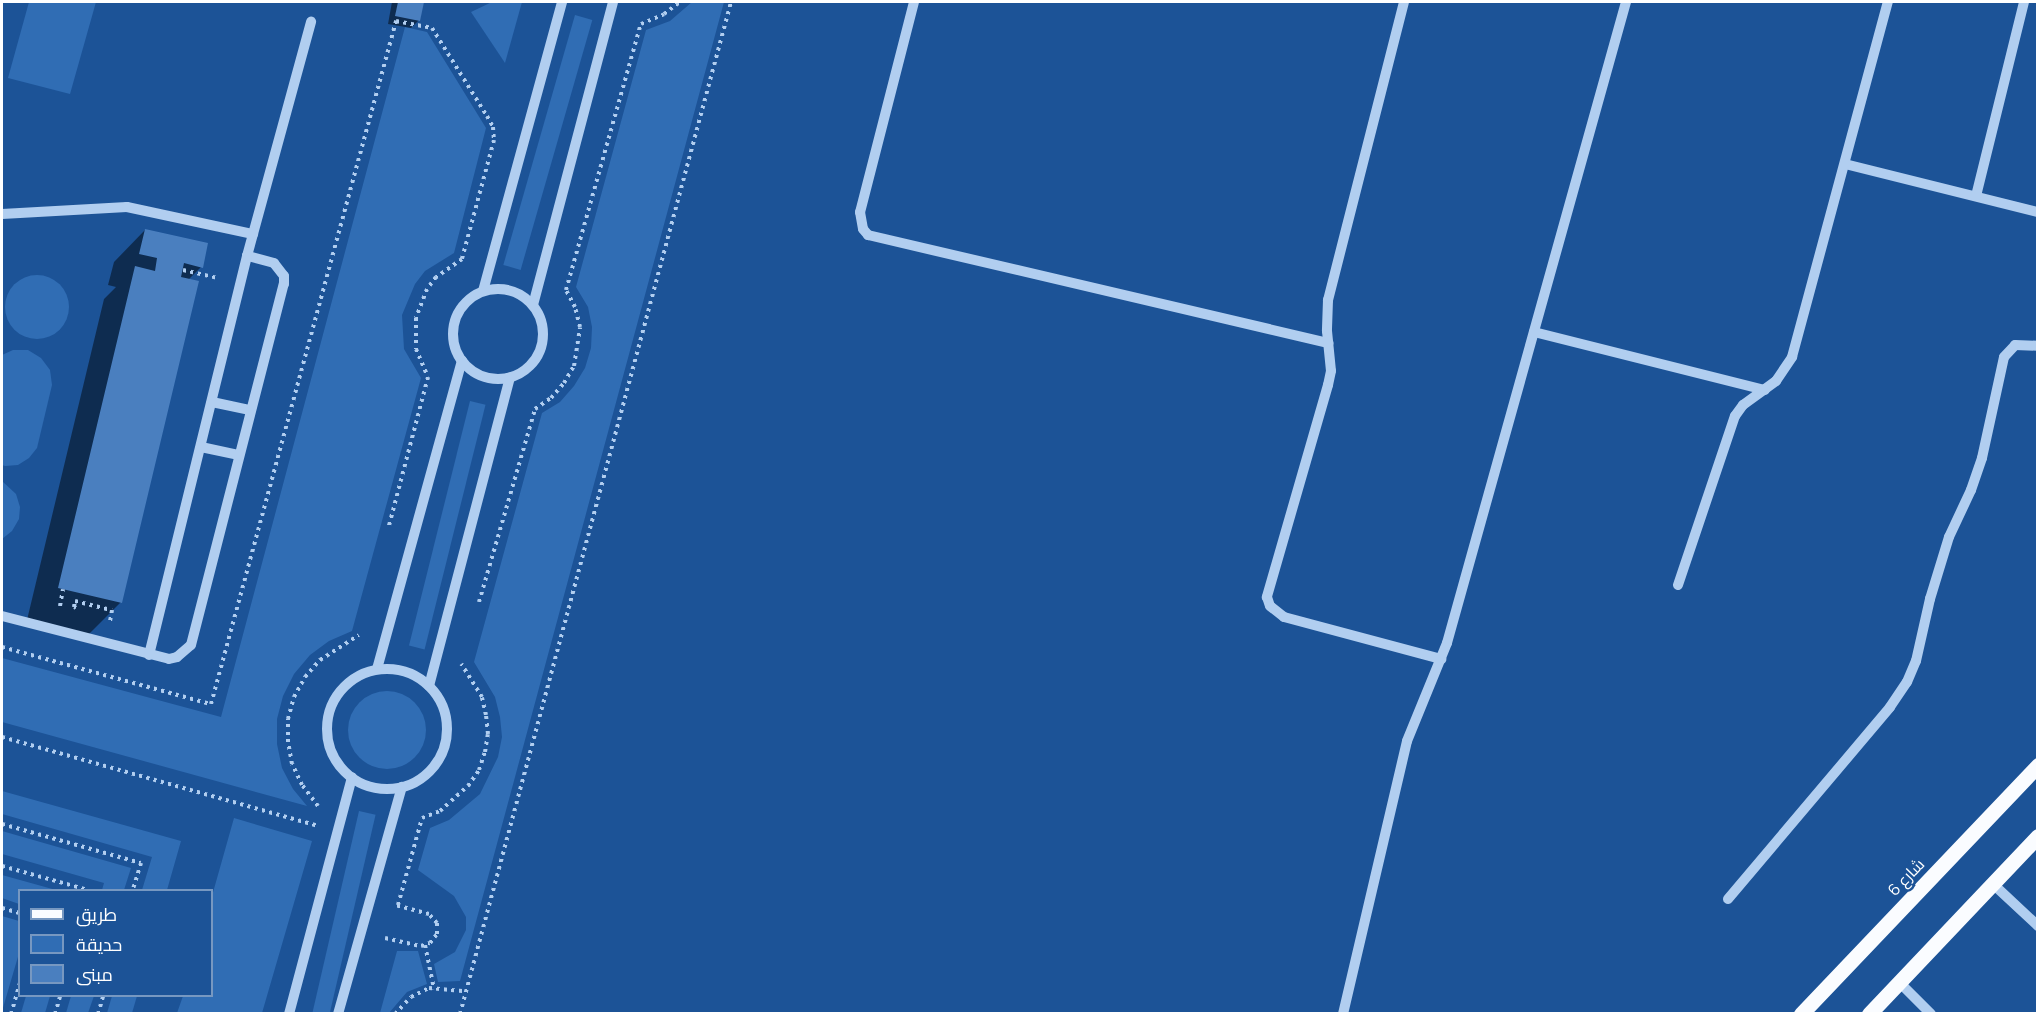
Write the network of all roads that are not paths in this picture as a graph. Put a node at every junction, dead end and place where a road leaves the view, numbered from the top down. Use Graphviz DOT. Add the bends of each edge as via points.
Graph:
graph roads {
  1 [pos="562,2"];
  2 [pos="613,2"];
  3 [pos="914,2"];
  4 [pos="1404,2"];
  5 [pos="1626,2"];
  6 [pos="1888,2"];
  7 [pos="2024,2"];
  8 [pos="311,22"];
  9 [pos="1845,164"];
  10 [pos="1976,196"];
  11 [pos="2037,212"];
  12 [pos="2,214"];
  13 [pos="253,234"];
  14 [pos="247,256"];
  15 [pos="483,291"];
  16 [pos="533,305"];
  17 [pos="1534,332"];
  18 [pos="1329,343"];
  19 [pos="2037,346"];
  20 [pos="462,361"];
  21 [pos="510,377"];
  22 [pos="1765,390"];
  23 [pos="212,402"];
  24 [pos="250,410"];
  25 [pos="201,447"];
  26 [pos="239,455"];
  27 [pos="1678,585"];
  28 [pos="2,616"];
  29 [pos="149,655"];
  30 [pos="1441,659"];
  31 [pos="377,669"];
  32 [pos="429,686"];
  33 [pos="2037,765"];
  34 [pos="351,777"];
  35 [pos="402,787"];
  36 [pos="2037,837"];
  37 [pos="1993,884"];
  38 [pos="1728,899"];
  39 [pos="2037,926"];
  40 [pos="1899,982"];
  41 [pos="289,1014"];
  42 [pos="338,1014"];
  43 [pos="1343,1014"];
  44 [pos="1801,1014"];
  45 [pos="1869,1014"];
  46 [pos="1931,1014"];
  1 -- 15 [label="street"];
  2 -- 16 [label="street"];
  3 -- 18 [label="street" via="860,212 862,229 868,235"];
  4 -- 18 [label="street" via="1328,300"];
  5 -- 17 [label="street"];
  6 -- 9 [label="street"];
  7 -- 10 [label="street"];
  8 -- 13 [label="street"];
  9 -- 10 [label="street"];
  9 -- 22 [label="street" via="1792,357"];
  10 -- 11 [label="street"];
  12 -- 13 [label="street" via="127,207"];
  13 -- 14 [label="street"];
  14 -- 23 [label="street"];
  14 -- 24 [label="street" via="274,263 284,276"];
  15 -- 16 [label="street" via="505,289"];
  15 -- 20 [label="street" via="463,305 455,321 453,339"];
  16 -- 21 [label="street" via="540,316 542,341 532,364"];
  17 -- 22 [label="street"];
  17 -- 30 [label="street"];
  18 -- 30 [label="street" via="1328,385 1268,587 1270,606 1284,617"];
  19 -- 38 [label="street" via="2015,345 2004,357 1982,458 1949,537 1907,682"];
  20 -- 21 [label="street" via="489,378"];
  20 -- 31 [label="street"];
  21 -- 32 [label="street"];
  22 -- 27 [label="street" via="1743,405 1729,429"];
  23 -- 24 [label="street"];
  23 -- 25 [label="street"];
  24 -- 26 [label="street"];
  25 -- 26 [label="street"];
  25 -- 29 [label="street"];
  26 -- 29 [label="street" via="190,645 169,659"];
  28 -- 29 [label="street"];
  30 -- 43 [label="street" via="1407,741"];
  31 -- 32 [label="street" via="405,671"];
  31 -- 34 [label="street" via="346,685 328,716 331,750"];
  32 -- 35 [label="street" via="440,700 447,736 432,768"];
  33 -- 44 [label="main road, شارع 6"];
  34 -- 35 [label="street" via="375,788"];
  34 -- 41 [label="street"];
  35 -- 42 [label="street"];
  36 -- 37 [label="main road"];
  37 -- 39 [label="street"];
  37 -- 40 [label="main road"];
  40 -- 45 [label="main road"];
  40 -- 46 [label="street"];
}
